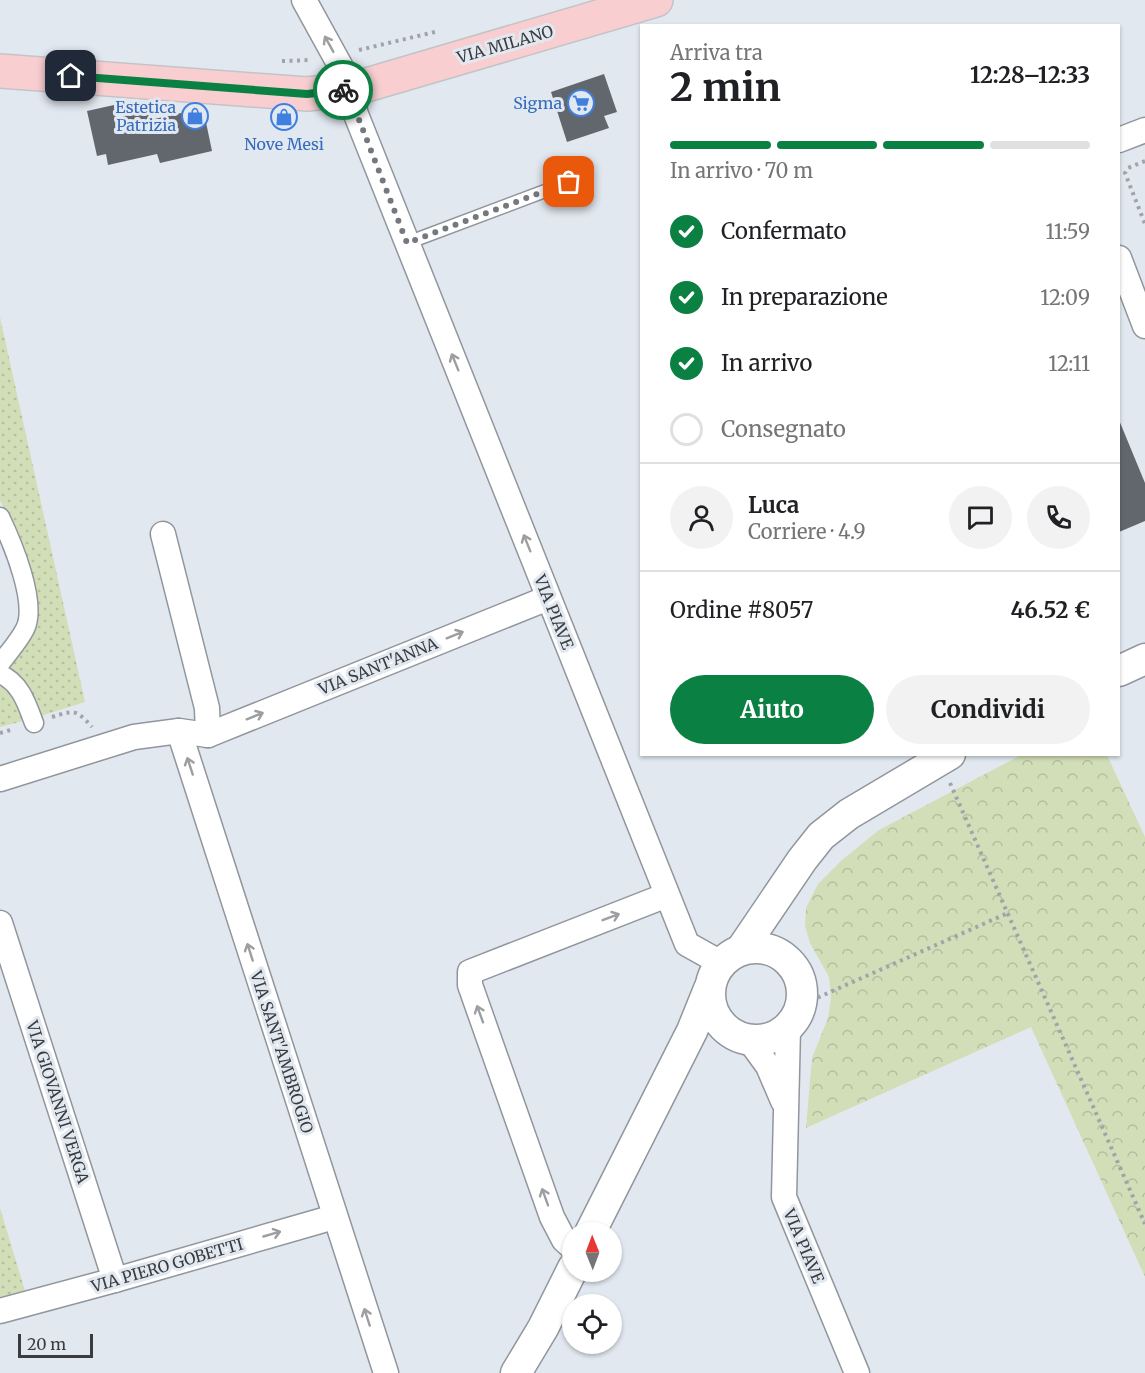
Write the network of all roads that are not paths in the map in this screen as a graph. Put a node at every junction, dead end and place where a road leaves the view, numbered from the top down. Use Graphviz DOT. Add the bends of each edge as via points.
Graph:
graph roads {
  1 [pos="304,0"];
  2 [pos="636,3"];
  3 [pos="0,71"];
  4 [pos="353,88"];
  5 [pos="1145,130"];
  6 [pos="1120,140"];
  7 [pos="569,182"];
  8 [pos="407,243"];
  9 [pos="1120,264"];
  10 [pos="1145,326"];
  11 [pos="0,517"];
  12 [pos="163,534"];
  13 [pos="548,598"];
  14 [pos="1145,658"];
  15 [pos="0,663"];
  16 [pos="1120,670"];
  17 [pos="0,674"];
  18 [pos="34,723"];
  19 [pos="179,731"];
  20 [pos="208,735"];
  21 [pos="945,757"];
  22 [pos="0,779"];
  23 [pos="782,891"];
  24 [pos="667,895"];
  25 [pos="0,923"];
  26 [pos="783,955"];
  27 [pos="724,967"];
  28 [pos="799,1026"];
  29 [pos="742,1038"];
  30 [pos="672,1071"];
  31 [pos="786,1112"];
  32 [pos="334,1217"];
  33 [pos="596,1222"];
  34 [pos="562,1236"];
  35 [pos="115,1280"];
  36 [pos="566,1282"];
  37 [pos="0,1311"];
  38 [pos="386,1373"];
  39 [pos="516,1373"];
  40 [pos="857,1373"];
  4 -- 1 [label="street, VIA PIAVE, one-way"];
  2 -- 4 [label="main road, VIA MILANO"];
  3 -- 4 [label="main road, VIA MILANO" via="307,94"];
  4 -- 8 [label="street, VIA PIAVE" via="356,112"];
  5 -- 6 [label="street"];
  7 -- 8 [label="lane"];
  13 -- 8 [label="street, VIA PIAVE, one-way"];
  9 -- 10 [label="street"];
  11 -- 15 [label="street" via="27,594 29,616 25,630"];
  12 -- 20 [label="street" via="207,708"];
  20 -- 13 [label="street, VIA SANT'ANNA, one-way"];
  13 -- 24 [label="street, VIA PIAVE"];
  14 -- 16 [label="street"];
  17 -- 18 [label="street" via="21,691"];
  19 -- 20 [label="street, VIA SANT'ANNA"];
  19 -- 22 [label="street, VIA SANT'ANNA" via="134,737"];
  32 -- 19 [label="street, VIA SANT'AMBROGIO, one-way"];
  21 -- 23 [label="street" via="849,814 821,836"];
  23 -- 26 [label="street"];
  23 -- 27 [label="street"];
  24 -- 27 [label="street, VIA PIAVE" via="687,944"];
  34 -- 24 [label="street, one-way" via="470,985 470,972"];
  25 -- 35 [label="street, VIA GIOVANNI VERGA"];
  26 -- 27 [label="street" via="764,948"];
  26 -- 28 [label="street" via="799,975 802,987"];
  27 -- 29 [label="street" via="710,1005 718,1022"];
  27 -- 30 [label="street"];
  28 -- 29 [label="street" via="766,1040"];
  28 -- 31 [label="street, VIA PIAVE"];
  29 -- 30 [label="street" via="697,1051"];
  29 -- 31 [label="street, VIA PIAVE" via="768,1066"];
  30 -- 33 [label="street"];
  31 -- 40 [label="street, VIA PIAVE" via="784,1197"];
  35 -- 32 [label="street, VIA PIERO GOBETTI, one-way"];
  38 -- 32 [label="street, VIA SANT'AMBROGIO, one-way"];
  35 -- 37 [label="street, VIA PIERO GOBETTI"];
  36 -- 39 [label="street"];
}
